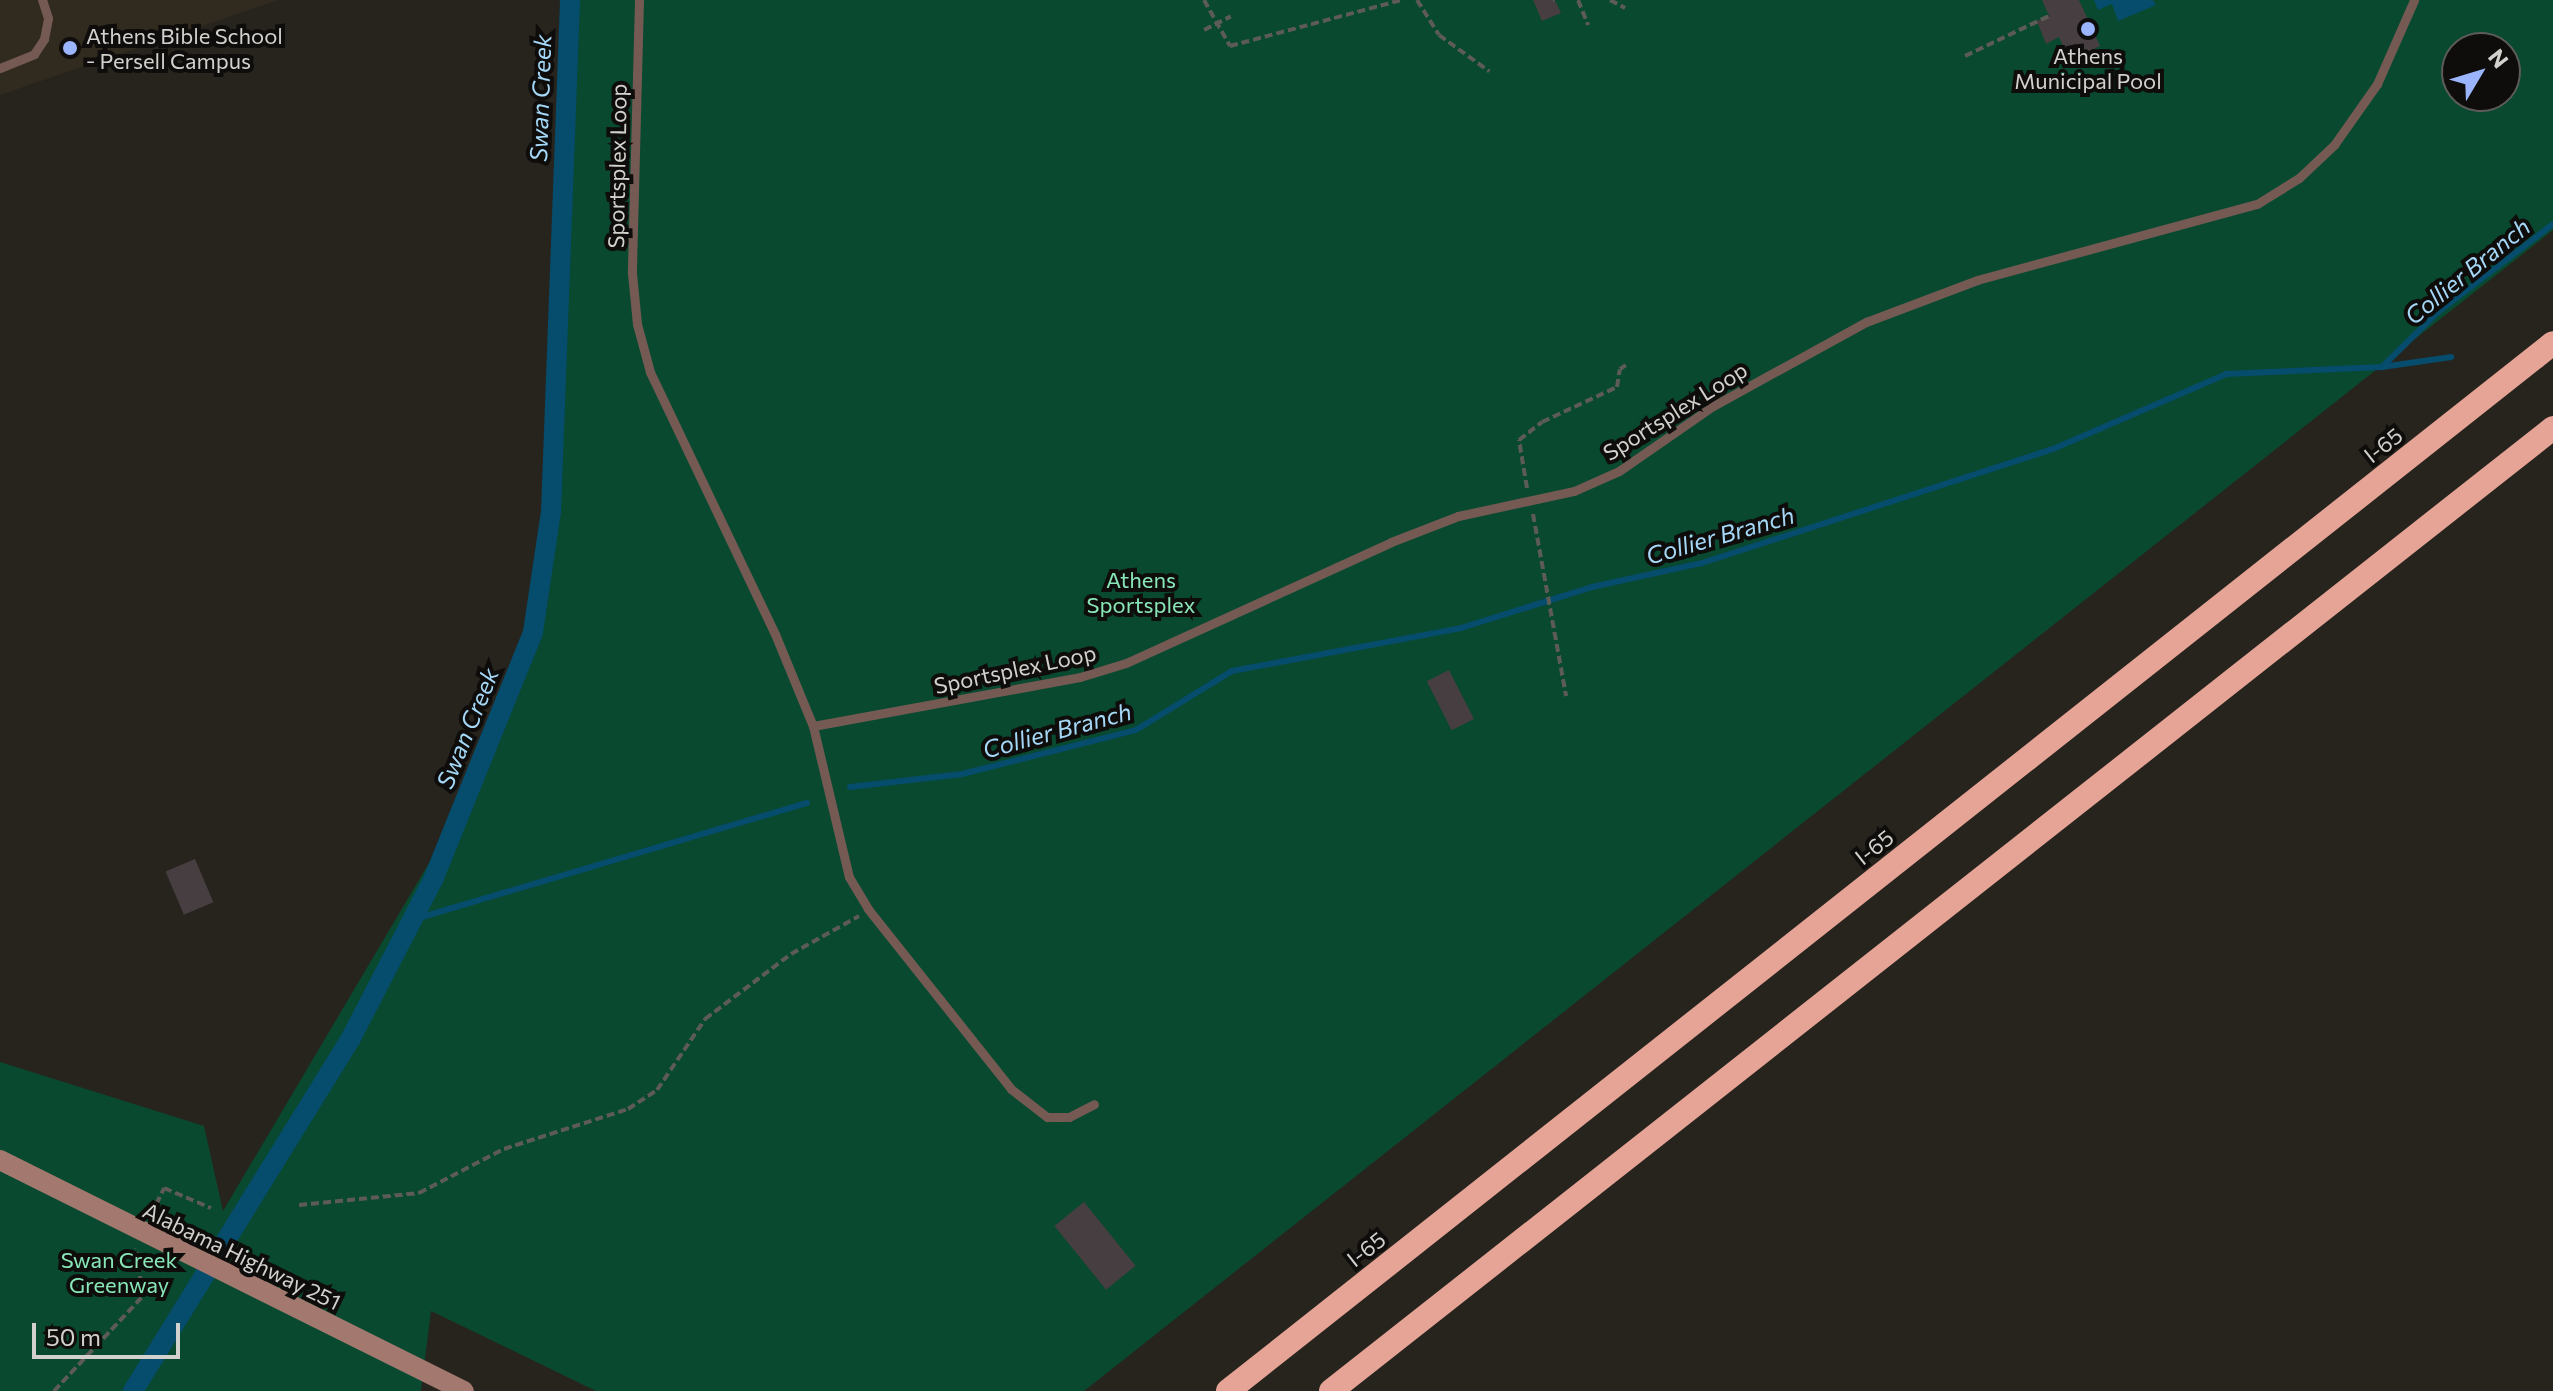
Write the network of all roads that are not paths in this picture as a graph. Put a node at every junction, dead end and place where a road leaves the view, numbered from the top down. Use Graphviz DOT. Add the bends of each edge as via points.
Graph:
graph roads {
  1 [pos="42,0"];
  2 [pos="639,0"];
  3 [pos="2414,0"];
  4 [pos="0,68"];
  5 [pos="2553,343"];
  6 [pos="2553,428"];
  7 [pos="813,726"];
  8 [pos="1094,1104"];
  9 [pos="0,1160"];
  10 [pos="464,1391"];
  11 [pos="1228,1391"];
  12 [pos="1331,1391"];
  1 -- 4 [label="lane" via="48,18 44,39 34,54"];
  2 -- 7 [label="lane, Sportsplex Loop" via="632,273 637,324 650,372"];
  3 -- 7 [label="lane, Sportsplex Loop" via="2377,84 2334,145 2299,178 2257,204 1977,280 1866,322 1713,406 1619,471 1574,491 1458,516 1126,663 1080,677"];
  5 -- 11 [label="highway, I-65"];
  6 -- 12 [label="highway"];
  7 -- 8 [label="lane, Sportsplex Loop" via="849,877 868,909 1011,1089 1047,1117 1069,1117"];
  9 -- 10 [label="main road, Alabama Highway 251"];
}
